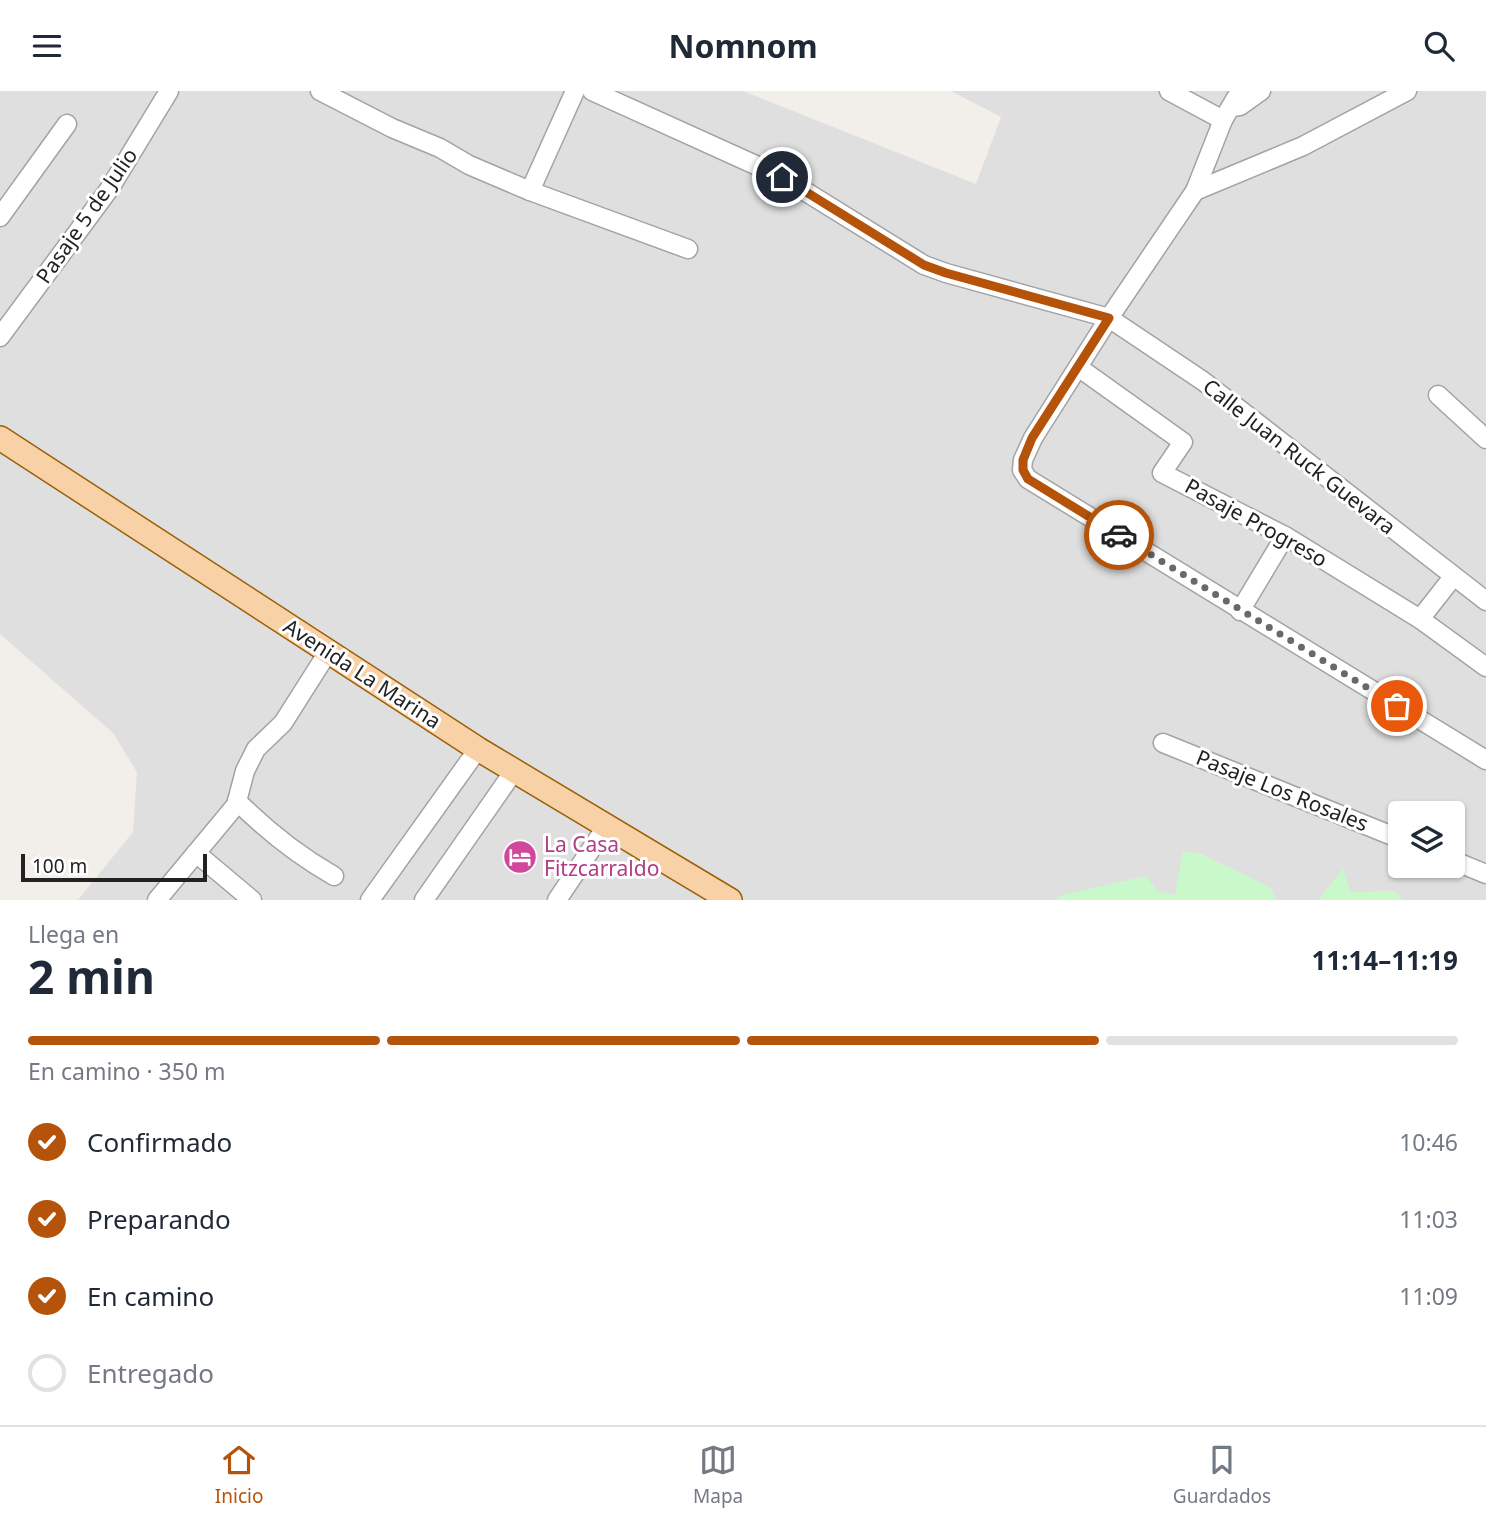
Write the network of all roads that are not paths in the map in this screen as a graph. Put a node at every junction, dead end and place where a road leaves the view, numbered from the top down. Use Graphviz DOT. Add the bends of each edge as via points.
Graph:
graph roads {
  1 [pos="169,91"];
  2 [pos="320,91"];
  3 [pos="575,91"];
  4 [pos="592,91"];
  5 [pos="1168,91"];
  6 [pos="1240,91"];
  7 [pos="1261,91"];
  8 [pos="1407,91"];
  9 [pos="1227,114"];
  10 [pos="67,124"];
  11 [pos="530,191"];
  12 [pos="1195,191"];
  13 [pos="0,217"];
  14 [pos="688,249"];
  15 [pos="1109,318"];
  16 [pos="0,337"];
  17 [pos="1078,367"];
  18 [pos="1438,395"];
  19 [pos="0,438"];
  20 [pos="1486,439"];
  21 [pos="1286,535"];
  22 [pos="1453,577"];
  23 [pos="1486,601"];
  24 [pos="1240,611"];
  25 [pos="1420,619"];
  26 [pos="328,652"];
  27 [pos="1486,667"];
  28 [pos="1163,743"];
  29 [pos="478,749"];
  30 [pos="1486,760"];
  31 [pos="514,771"];
  32 [pos="237,801"];
  33 [pos="606,827"];
  34 [pos="1388,834"];
  35 [pos="196,853"];
  36 [pos="1465,865"];
  37 [pos="1486,874"];
  38 [pos="334,876"];
  39 [pos="158,900"];
  40 [pos="252,900"];
  41 [pos="370,900"];
  42 [pos="424,900"];
  43 [pos="557,900"];
  44 [pos="730,900"];
  1 -- 16 [label="street, Pasaje 5 de Julio" via="110,188"];
  2 -- 11 [label="street"];
  3 -- 11 [label="street"];
  4 -- 15 [label="street, Calle Juan Ruck Guevara" via="782,177 924,265"];
  5 -- 9 [label="street"];
  6 -- 9 [label="street"];
  7 -- 9 [label="street"];
  8 -- 12 [label="street" via="1303,146"];
  9 -- 12 [label="street"];
  10 -- 13 [label="street"];
  11 -- 14 [label="street"];
  12 -- 15 [label="street"];
  15 -- 17 [label="street"];
  15 -- 22 [label="street, Calle Juan Ruck Guevara" via="1203,381"];
  17 -- 21 [label="street, Pasaje Progreso" via="1183,442 1163,473"];
  17 -- 24 [label="street" via="1032,438 1023,460 1028,479"];
  18 -- 20 [label="street"];
  19 -- 26 [label="main road, Avenida La Marina"];
  21 -- 24 [label="street"];
  21 -- 25 [label="street, Pasaje Progreso"];
  22 -- 23 [label="street, Calle Juan Ruck Guevara"];
  22 -- 25 [label="street"];
  24 -- 30 [label="street"];
  25 -- 27 [label="street, Pasaje Progreso"];
  26 -- 29 [label="main road, Avenida La Marina"];
  26 -- 32 [label="street" via="284,723 256,749"];
  28 -- 34 [label="street, Pasaje Los Rosales"];
  29 -- 31 [label="main road, Avenida La Marina"];
  29 -- 41 [label="street"];
  31 -- 33 [label="main road, Avenida La Marina"];
  31 -- 42 [label="street"];
  32 -- 35 [label="street"];
  32 -- 38 [label="street" via="311,863"];
  33 -- 43 [label="street"];
  33 -- 44 [label="main road, Avenida La Marina"];
  35 -- 39 [label="street"];
  35 -- 40 [label="street"];
  36 -- 37 [label="street"];
}
